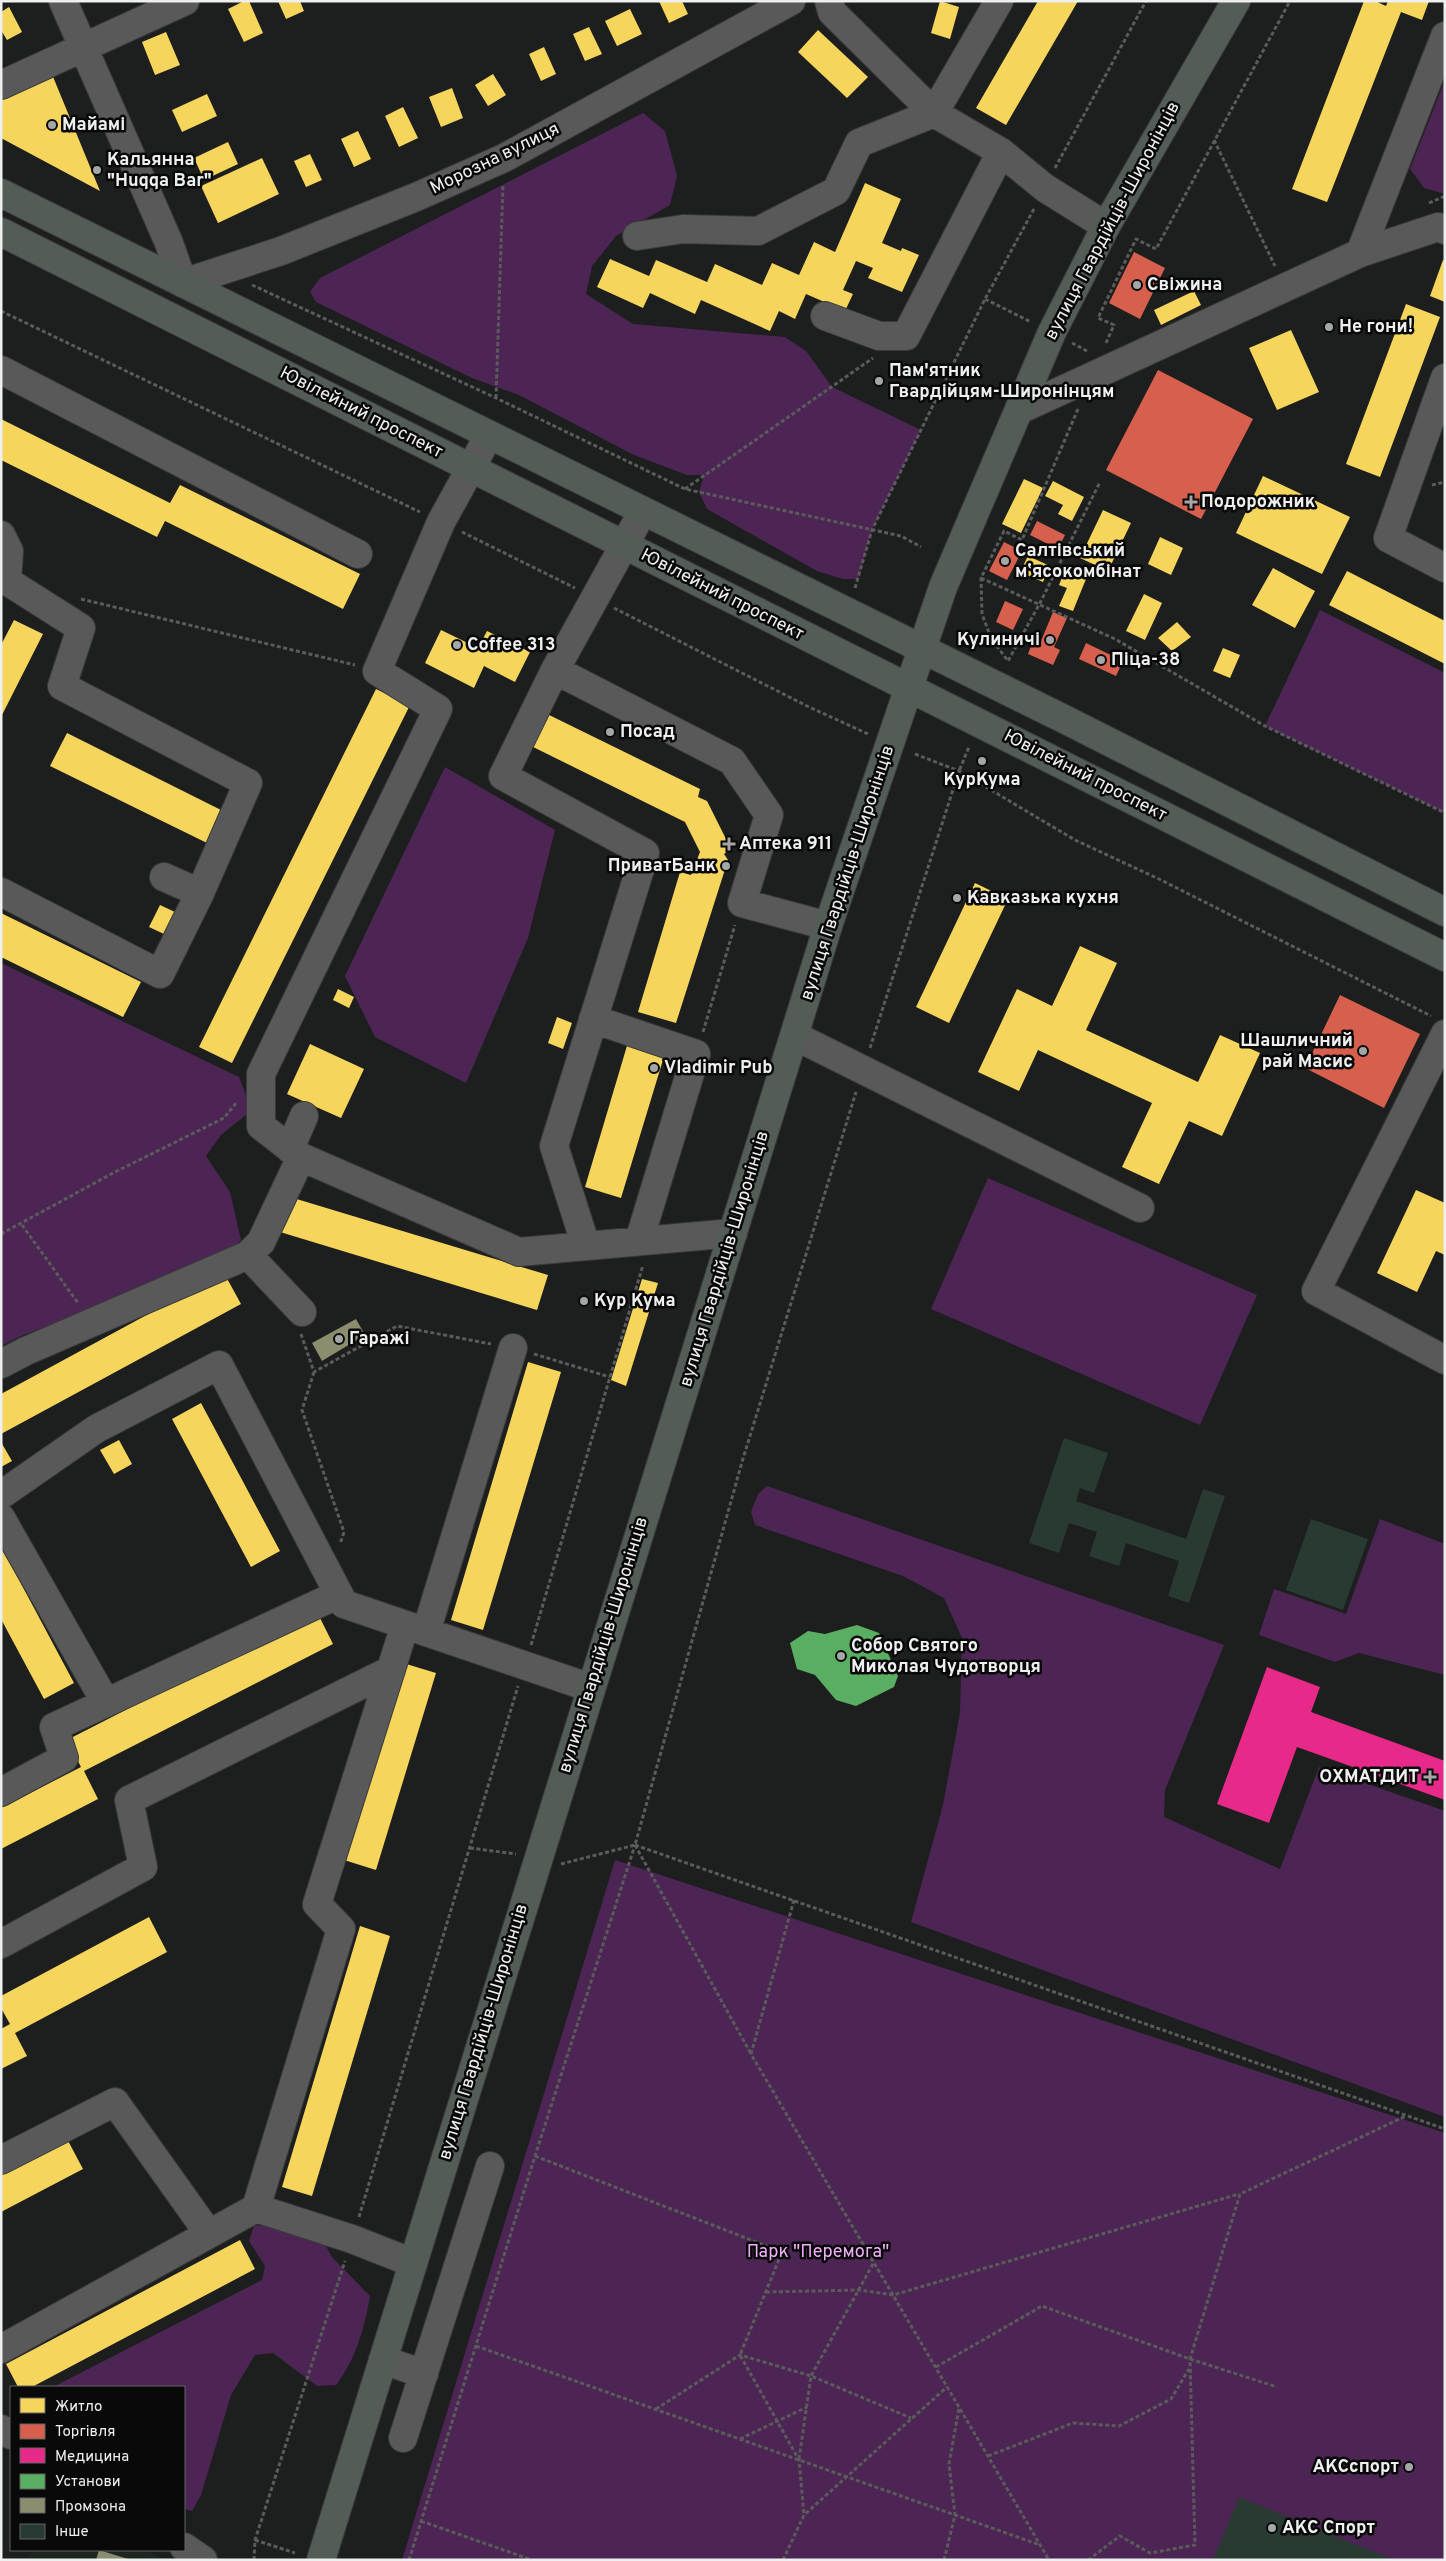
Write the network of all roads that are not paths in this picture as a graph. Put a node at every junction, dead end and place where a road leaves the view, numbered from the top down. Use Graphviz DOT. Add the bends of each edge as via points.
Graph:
graph roads {
  1 [pos="63,1"];
  2 [pos="185,1"];
  3 [pos="791,1"];
  4 [pos="829,1"];
  5 [pos="999,1"];
  6 [pos="1236,1"];
  7 [pos="1445,36"];
  8 [pos="82,47"];
  9 [pos="1,85"];
  10 [pos="934,113"];
  11 [pos="1001,152"];
  12 [pos="1,194"];
  13 [pos="1106,226"];
  14 [pos="1445,230"];
  15 [pos="1,232"];
  16 [pos="637,236"];
  17 [pos="1360,253"];
  18 [pos="183,283"];
  19 [pos="167,316"];
  20 [pos="825,316"];
  21 [pos="1,370"];
  22 [pos="1445,378"];
  23 [pos="1019,410"];
  24 [pos="489,435"];
  25 [pos="470,469"];
  26 [pos="643,511"];
  27 [pos="1,535"];
  28 [pos="624,546"];
  29 [pos="358,554"];
  30 [pos="1445,568"];
  31 [pos="4,587"];
  32 [pos="922,648"];
  33 [pos="555,670"];
  34 [pos="910,688"];
  35 [pos="164,876"];
  36 [pos="1,892"];
  37 [pos="200,893"];
  38 [pos="1445,912"];
  39 [pos="828,926"];
  40 [pos="1445,956"];
  41 [pos="593,1020"];
  42 [pos="1441,1026"];
  43 [pos="795,1036"];
  44 [pos="304,1116"];
  45 [pos="296,1153"];
  46 [pos="1140,1208"];
  47 [pos="733,1233"];
  48 [pos="645,1241"];
  49 [pos="586,1246"];
  50 [pos="248,1255"];
  51 [pos="296,1306"];
  52 [pos="514,1348"];
  53 [pos="1445,1360"];
  54 [pos="1,1364"];
  55 [pos="1,1495"];
  56 [pos="1,1518"];
  57 [pos="334,1584"];
  58 [pos="416,1628"];
  59 [pos="391,1670"];
  60 [pos="590,1688"];
  61 [pos="106,1703"];
  62 [pos="1,1792"];
  63 [pos="1,1944"];
  64 [pos="1,2160"];
  65 [pos="490,2166"];
  66 [pos="256,2208"];
  67 [pos="209,2234"];
  68 [pos="413,2263"];
  69 [pos="1,2349"];
  70 [pos="383,2360"];
  71 [pos="424,2374"];
  72 [pos="403,2438"];
  73 [pos="185,2549"];
  74 [pos="308,2557"];
  75 [pos="203,2560"];
  1 -- 8 [label="street"];
  2 -- 8 [label="street"];
  3 -- 18 [label="street, Морозна вулиця" via="504,158 281,251"];
  4 -- 10 [label="street" via="832,12"];
  5 -- 10 [label="street"];
  6 -- 13 [label="main road, вулиця Гвардійців-Широнінців"];
  7 -- 17 [label="street"];
  8 -- 9 [label="street"];
  8 -- 18 [label="street" via="170,243"];
  10 -- 11 [label="street"];
  10 -- 16 [label="street" via="859,143 836,191 758,231 683,228"];
  11 -- 13 [label="street" via="1045,188"];
  11 -- 20 [label="street" via="906,336 879,336"];
  12 -- 18 [label="main road, Ювілейний проспект"];
  13 -- 23 [label="main road, вулиця Гвардійців-Широнінців" via="1052,332"];
  14 -- 17 [label="street" via="1438,227"];
  15 -- 19 [label="main road, Ювілейний проспект"];
  17 -- 23 [label="street"];
  18 -- 19 [label="street"];
  18 -- 24 [label="main road, Ювілейний проспект"];
  19 -- 25 [label="main road, Ювілейний проспект"];
  21 -- 29 [label="street"];
  22 -- 30 [label="street" via="1388,538"];
  23 -- 32 [label="main road, вулиця Гвардійців-Широнінців" via="952,562"];
  24 -- 25 [label="street"];
  24 -- 26 [label="main road, Ювілейний проспект"];
  25 -- 28 [label="main road, Ювілейний проспект"];
  25 -- 45 [label="street" via="441,522 377,671 438,709 261,1074 261,1126"];
  26 -- 28 [label="street"];
  26 -- 32 [label="main road, Ювілейний проспект"];
  27 -- 31 [label="street" via="9,551"];
  28 -- 33 [label="street"];
  28 -- 34 [label="main road, Ювілейний проспект"];
  31 -- 37 [label="street" via="81,628 62,686 248,783"];
  32 -- 34 [label="main road, вулиця Гвардійців-Широнінців"];
  32 -- 38 [label="main road, Ювілейний проспект"];
  33 -- 39 [label="street" via="732,761 769,814 742,903"];
  33 -- 41 [label="street" via="503,776 645,853"];
  34 -- 39 [label="main road, вулиця Гвардійців-Широнінців"];
  34 -- 40 [label="main road, Ювілейний проспект"];
  35 -- 37 [label="street"];
  36 -- 37 [label="street" via="160,974"];
  39 -- 43 [label="main road, вулиця Гвардійців-Широнінців"];
  41 -- 48 [label="street" via="696,1054"];
  41 -- 49 [label="street" via="554,1146"];
  42 -- 53 [label="street" via="1316,1291"];
  43 -- 46 [label="street"];
  43 -- 47 [label="main road, вулиця Гвардійців-Широнінців"];
  44 -- 45 [label="street"];
  45 -- 49 [label="street" via="519,1252"];
  45 -- 50 [label="street" via="261,1242"];
  47 -- 48 [label="street"];
  47 -- 60 [label="main road, вулиця Гвардійців-Широнінців"];
  48 -- 49 [label="street"];
  50 -- 51 [label="street"];
  50 -- 54 [label="street"];
  52 -- 58 [label="street"];
  55 -- 57 [label="street" via="96,1429 219,1366"];
  56 -- 61 [label="street"];
  57 -- 58 [label="street" via="344,1604"];
  57 -- 61 [label="street"];
  58 -- 59 [label="street"];
  58 -- 60 [label="street"];
  59 -- 63 [label="street" via="129,1800 143,1867"];
  59 -- 66 [label="street" via="317,1904 341,1929"];
  60 -- 68 [label="main road, вулиця Гвардійців-Широнінців"];
  61 -- 62 [label="street" via="54,1727 64,1758"];
  64 -- 67 [label="street" via="115,2102"];
  65 -- 71 [label="street"];
  66 -- 67 [label="street"];
  66 -- 68 [label="street"];
  67 -- 69 [label="street"];
  68 -- 70 [label="main road, вулиця Гвардійців-Широнінців"];
  70 -- 71 [label="street"];
  70 -- 74 [label="main road, вулиця Гвардійців-Широнінців"];
  71 -- 72 [label="street"];
  73 -- 75 [label="street"];
}
